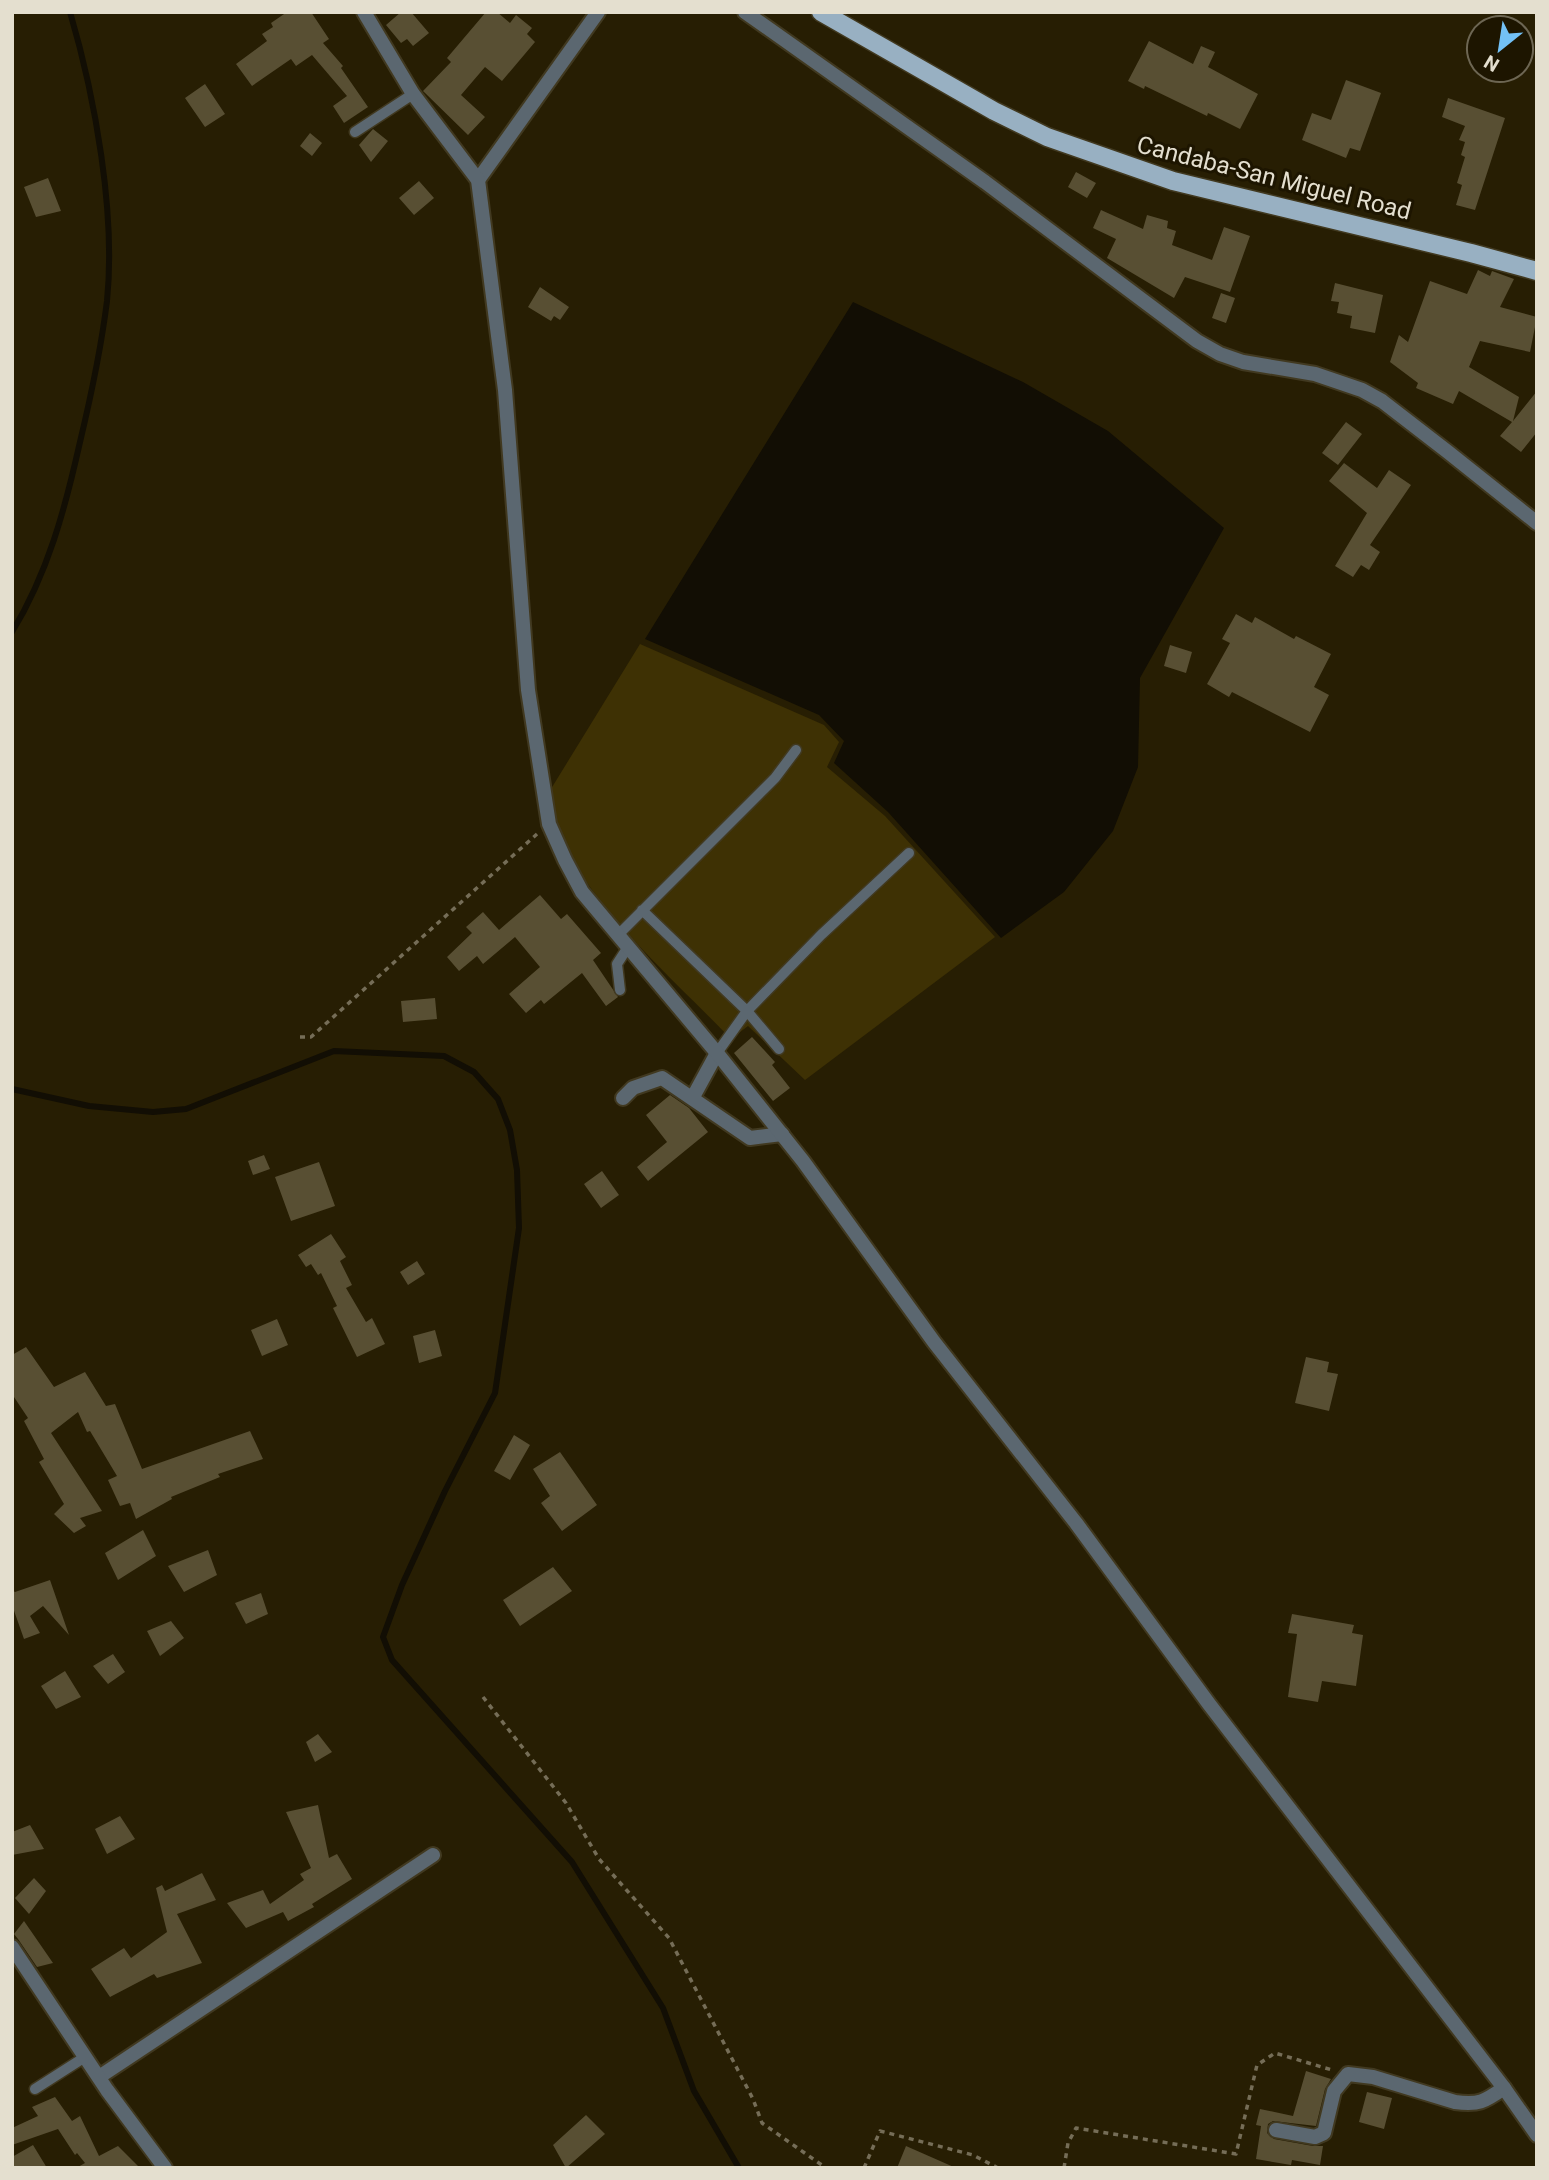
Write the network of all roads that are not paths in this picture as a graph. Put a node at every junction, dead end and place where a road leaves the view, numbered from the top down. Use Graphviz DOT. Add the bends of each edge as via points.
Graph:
graph roads {
  1 [pos="364,12"];
  2 [pos="598,12"];
  3 [pos="745,12"];
  4 [pos="821,12"];
  5 [pos="413,94"];
  6 [pos="355,132"];
  7 [pos="478,180"];
  8 [pos="1537,271"];
  9 [pos="1537,523"];
  10 [pos="796,750"];
  11 [pos="909,853"];
  12 [pos="642,910"];
  13 [pos="618,935"];
  14 [pos="628,947"];
  15 [pos="620,990"];
  16 [pos="747,1010"];
  17 [pos="779,1049"];
  18 [pos="717,1053"];
  19 [pos="693,1097"];
  20 [pos="623,1098"];
  21 [pos="782,1134"];
  22 [pos="433,1855"];
  23 [pos="12,1947"];
  24 [pos="85,2057"];
  25 [pos="99,2077"];
  26 [pos="1504,2088"];
  27 [pos="35,2089"];
  28 [pos="1276,2130"];
  29 [pos="1537,2135"];
  30 [pos="165,2168"];
  1 -- 5 [label="street"];
  2 -- 7 [label="street"];
  3 -- 9 [label="street" via="985,182 1196,341 1243,362 1315,374 1362,390"];
  4 -- 8 [label="main road, Candaba-San Miguel Road" via="1047,137 1173,181"];
  5 -- 6 [label="lane"];
  5 -- 7 [label="street"];
  7 -- 13 [label="street" via="505,390 528,690 549,824 582,892"];
  10 -- 12 [label="lane" via="775,778"];
  11 -- 16 [label="lane"];
  12 -- 13 [label="lane"];
  12 -- 16 [label="lane"];
  13 -- 14 [label="street"];
  14 -- 15 [label="lane" via="618,964"];
  14 -- 18 [label="street"];
  16 -- 17 [label="lane"];
  16 -- 18 [label="lane"];
  18 -- 19 [label="street"];
  18 -- 21 [label="street"];
  19 -- 20 [label="street" via="662,1078 633,1088"];
  19 -- 21 [label="street" via="750,1138"];
  21 -- 26 [label="street" via="934,1342"];
  22 -- 25 [label="street"];
  23 -- 24 [label="street"];
  24 -- 25 [label="street"];
  24 -- 27 [label="lane"];
  25 -- 30 [label="street"];
  26 -- 28 [label="street" via="1486,2101 1468,2104 1348,2074 1334,2091 1324,2133 1315,2137"];
  26 -- 29 [label="street"];
}
